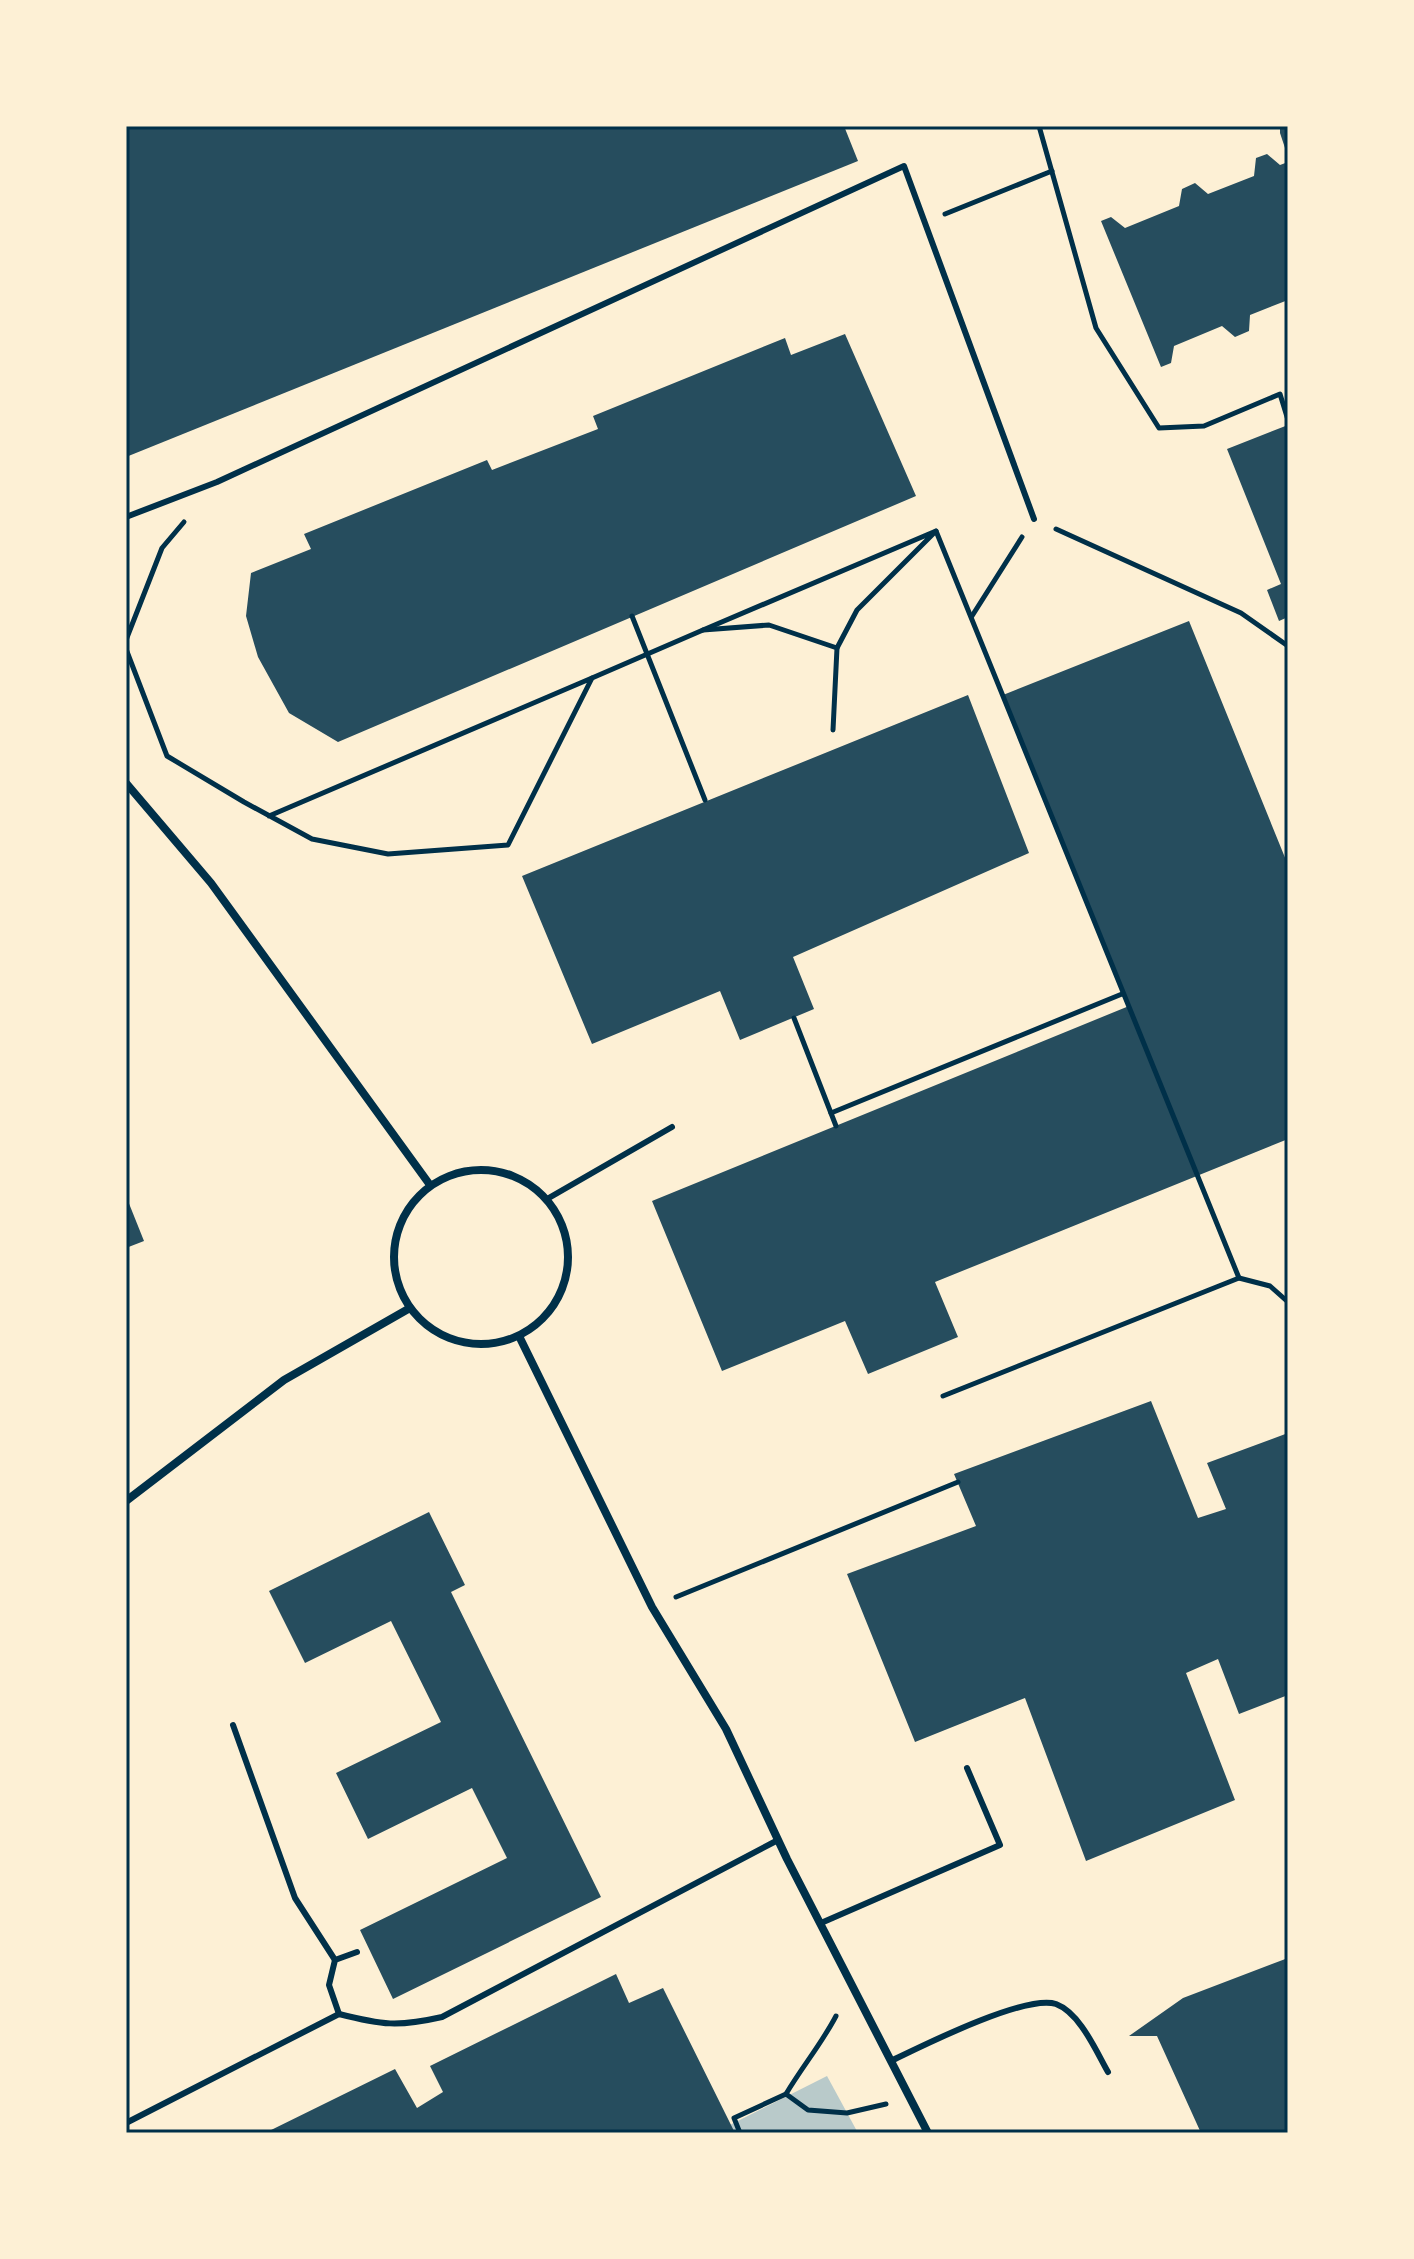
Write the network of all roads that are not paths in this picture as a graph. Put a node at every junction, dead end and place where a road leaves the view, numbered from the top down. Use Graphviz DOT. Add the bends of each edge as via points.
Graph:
graph roads {
  1 [pos="126,517"];
  2 [pos="1034,519"];
  3 [pos="126,783"];
  4 [pos="672,1127"];
  5 [pos="430,1185"];
  6 [pos="547,1199"];
  7 [pos="410,1308"];
  8 [pos="519,1336"];
  9 [pos="126,1501"];
  10 [pos="233,1725"];
  11 [pos="967,1768"];
  12 [pos="778,1840"];
  13 [pos="821,1923"];
  14 [pos="357,1952"];
  15 [pos="335,1960"];
  16 [pos="339,2014"];
  17 [pos="893,2060"];
  18 [pos="1108,2072"];
  19 [pos="126,2123"];
  20 [pos="928,2133"];
  1 -- 2 [label="lane" via="217,482 904,166"];
  3 -- 5 [label="street" via="211,883"];
  4 -- 6 [label="lane"];
  5 -- 6 [label="street" via="478,1169 515,1176"];
  5 -- 7 [label="street" via="399,1224 392,1254 396,1284"];
  6 -- 8 [label="street" via="564,1226 566,1282 545,1318"];
  7 -- 8 [label="street" via="426,1326 463,1344 487,1345"];
  7 -- 9 [label="street" via="284,1380"];
  8 -- 12 [label="street" via="652,1607 726,1729"];
  10 -- 15 [label="lane" via="295,1898"];
  11 -- 13 [label="lane" via="1000,1845"];
  12 -- 13 [label="street"];
  12 -- 16 [label="lane" via="442,2017 405,2025"];
  13 -- 17 [label="street"];
  14 -- 15 [label="lane"];
  15 -- 16 [label="lane" via="329,1985"];
  16 -- 19 [label="lane"];
  17 -- 18 [label="lane" via="1024,2004 1055,2004 1080,2023"];
  17 -- 20 [label="street"];
}
